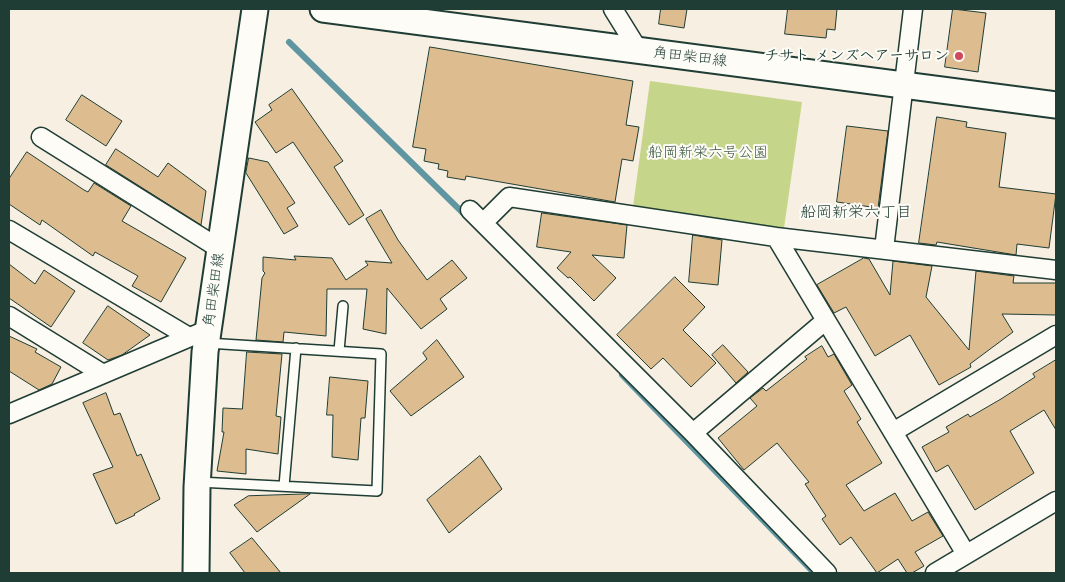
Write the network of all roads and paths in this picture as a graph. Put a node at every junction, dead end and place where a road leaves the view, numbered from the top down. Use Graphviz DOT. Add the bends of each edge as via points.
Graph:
graph roads {
  1 [pos="255,9"];
  2 [pos="323,9"];
  3 [pos="613,9"];
  4 [pos="913,9"];
  5 [pos="639,51"];
  6 [pos="903,84"];
  7 [pos="1056,105"];
  8 [pos="41,137"];
  9 [pos="470,210"];
  10 [pos="483,223"];
  11 [pos="9,230"];
  12 [pos="776,237"];
  13 [pos="220,249"];
  14 [pos="884,249"];
  15 [pos="1056,270"];
  16 [pos="343,306"];
  17 [pos="9,316"];
  18 [pos="825,321"];
  19 [pos="1056,334"];
  20 [pos="201,336"];
  21 [pos="296,348"];
  22 [pos="339,351"];
  23 [pos="103,374"];
  24 [pos="11,411"];
  25 [pos="893,432"];
  26 [pos="693,433"];
  27 [pos="198,482"];
  28 [pos="284,486"];
  29 [pos="1056,500"];
  30 [pos="966,554"];
  31 [pos="196,573"];
  32 [pos="827,573"];
  33 [pos="935,573"];
  1 -- 13 [label="main road, 角田柴田線"];
  2 -- 5 [label="main road, 角田柴田線"];
  3 -- 5 [label="street"];
  4 -- 6 [label="street"];
  5 -- 6 [label="main road, 角田柴田線"];
  6 -- 7 [label="main road, 角田柴田線"];
  6 -- 14 [label="street"];
  8 -- 13 [label="street"];
  9 -- 10 [label="street"];
  10 -- 12 [label="street" via="509,198"];
  10 -- 26 [label="street"];
  11 -- 20 [label="street"];
  12 -- 14 [label="street"];
  12 -- 18 [label="street"];
  13 -- 20 [label="main road, 角田柴田線"];
  14 -- 15 [label="street"];
  16 -- 22 [label="lane"];
  17 -- 23 [label="street"];
  18 -- 25 [label="street"];
  18 -- 26 [label="street"];
  19 -- 25 [label="street"];
  20 -- 21 [label="lane"];
  20 -- 23 [label="street"];
  20 -- 27 [label="main road, 角田柴田線"];
  21 -- 22 [label="lane"];
  21 -- 28 [label="lane"];
  22 -- 28 [label="lane" via="381,354 377,491"];
  23 -- 24 [label="street"];
  25 -- 30 [label="street"];
  26 -- 32 [label="street"];
  27 -- 28 [label="lane"];
  27 -- 31 [label="main road, 角田柴田線"];
  29 -- 30 [label="street"];
  30 -- 33 [label="street"];
}
